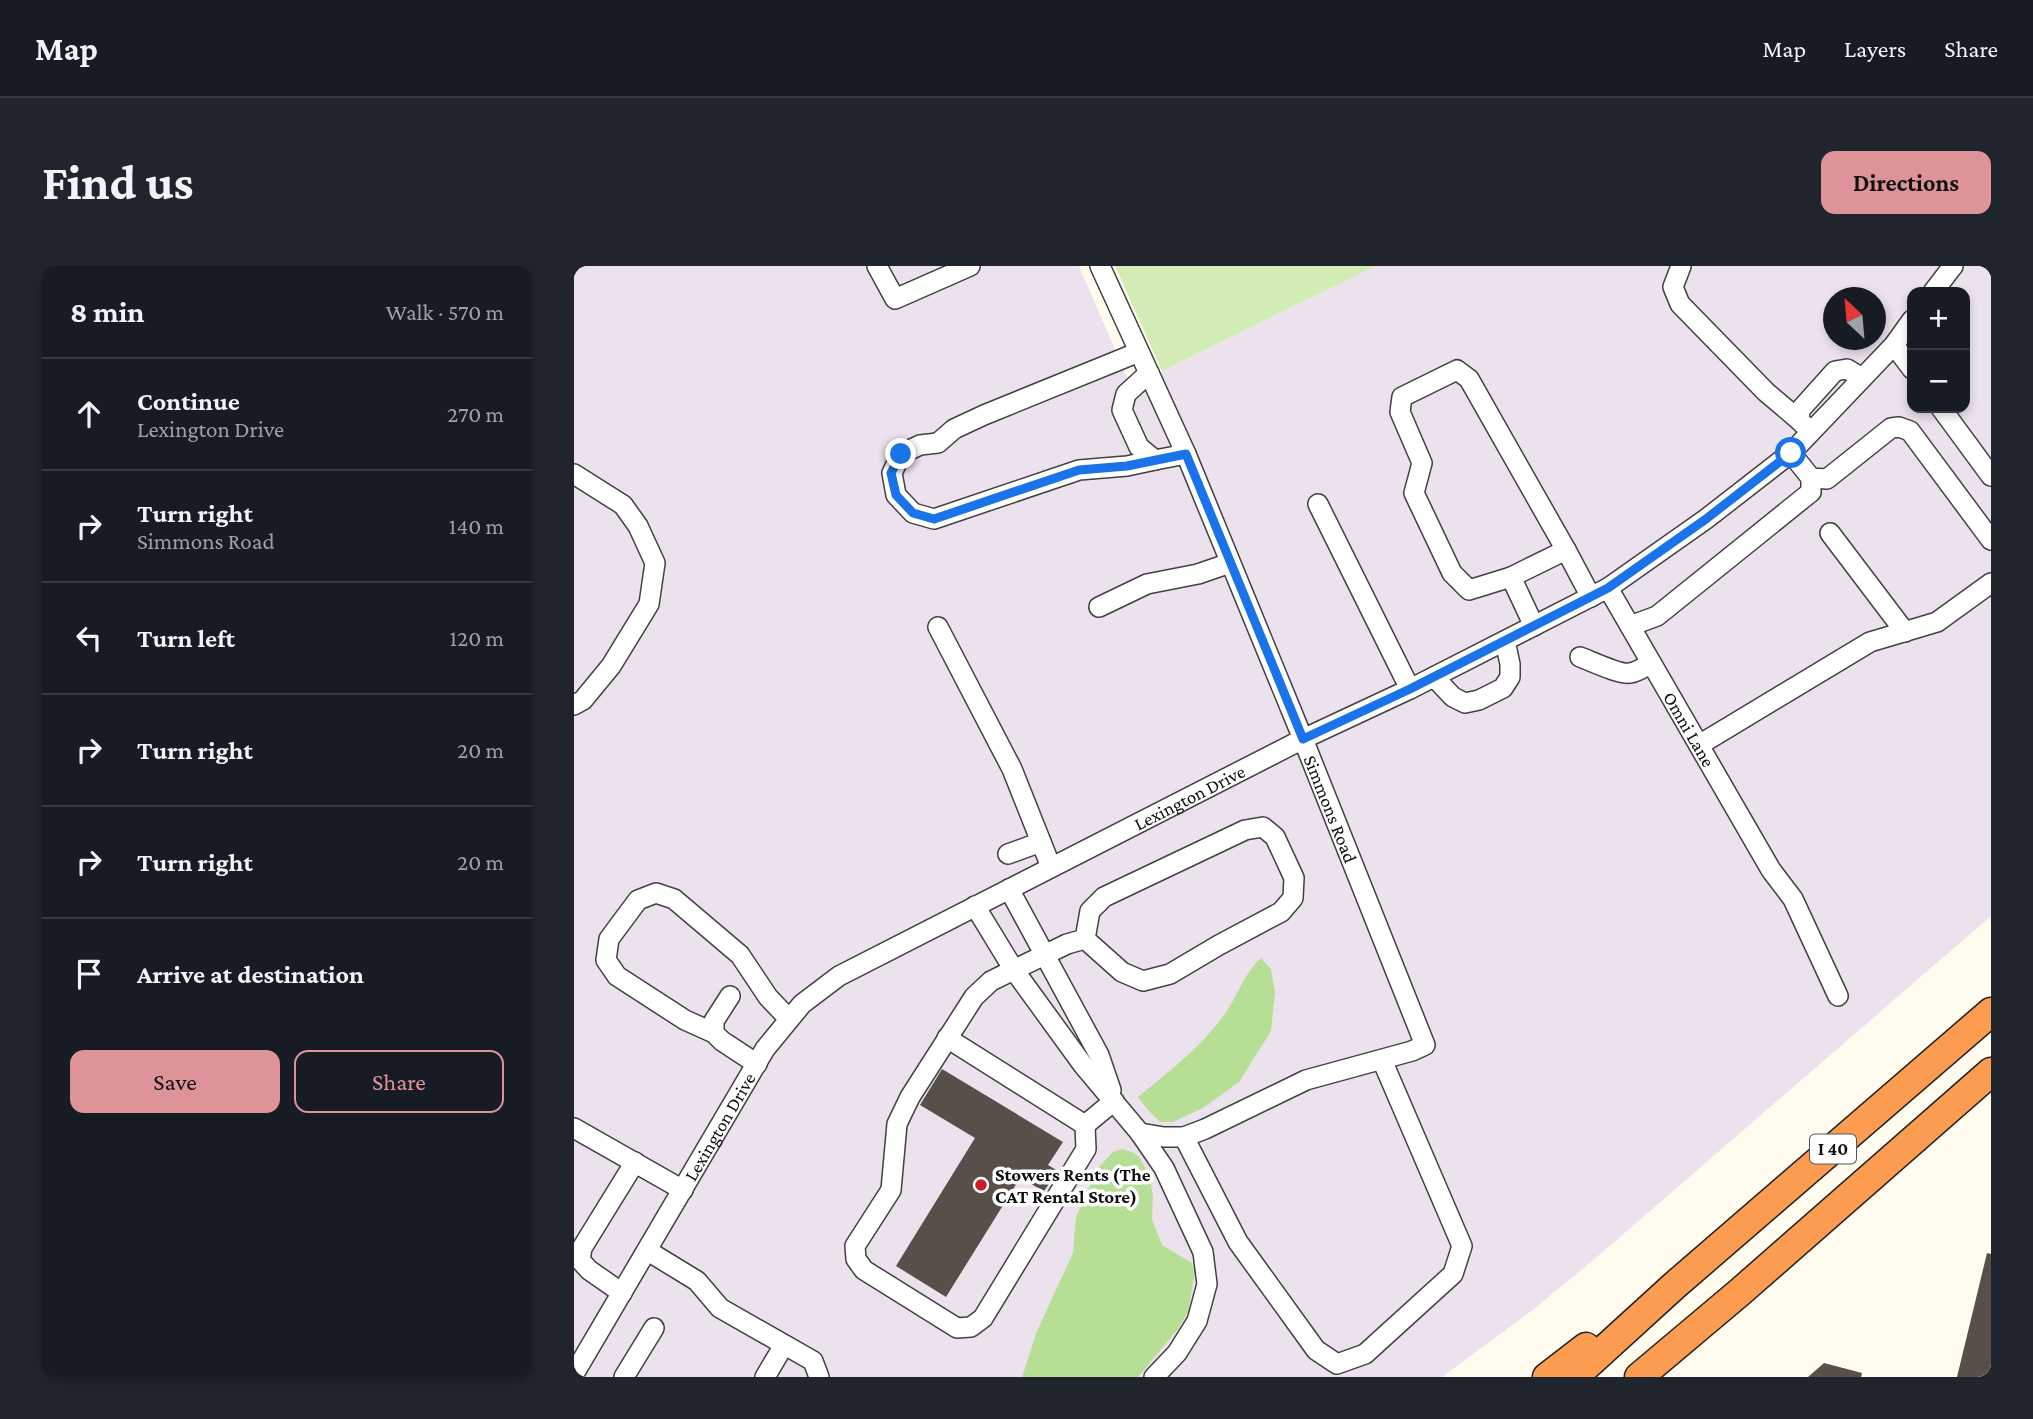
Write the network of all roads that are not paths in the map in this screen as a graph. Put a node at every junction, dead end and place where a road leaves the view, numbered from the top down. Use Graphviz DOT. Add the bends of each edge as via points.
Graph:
graph roads {
  1 [pos="877,266"];
  2 [pos="970,266"];
  3 [pos="1100,266"];
  4 [pos="1681,266"];
  5 [pos="1952,266"];
  6 [pos="1937,287"];
  7 [pos="1907,327"];
  8 [pos="1894,345"];
  9 [pos="1139,352"];
  10 [pos="1907,362"];
  11 [pos="1149,373"];
  12 [pos="1945,413"];
  13 [pos="1805,426"];
  14 [pos="1791,453"];
  15 [pos="1186,454"];
  16 [pos="1155,460"];
  17 [pos="574,474"];
  18 [pos="1991,476"];
  19 [pos="1811,478"];
  20 [pos="1318,504"];
  21 [pos="1830,533"];
  22 [pos="1991,540"];
  23 [pos="1566,550"];
  24 [pos="1230,563"];
  25 [pos="1511,577"];
  26 [pos="1991,583"];
  27 [pos="1599,592"];
  28 [pos="1099,607"];
  29 [pos="1534,626"];
  30 [pos="1630,626"];
  31 [pos="937,627"];
  32 [pos="1905,632"];
  33 [pos="1505,641"];
  34 [pos="1580,657"];
  35 [pos="1651,663"];
  36 [pos="1434,677"];
  37 [pos="1410,689"];
  38 [pos="574,705"];
  39 [pos="1303,739"];
  40 [pos="1699,745"];
  41 [pos="1041,842"];
  42 [pos="1008,854"];
  43 [pos="1051,867"];
  44 [pos="1009,889"];
  45 [pos="975,906"];
  46 [pos="1085,939"];
  47 [pos="1046,955"];
  48 [pos="1014,970"];
  49 [pos="730,996"];
  50 [pos="1838,996"];
  51 [pos="1991,1012"];
  52 [pos="789,1019"];
  53 [pos="714,1033"];
  54 [pos="947,1038"];
  55 [pos="1382,1060"];
  56 [pos="757,1064"];
  57 [pos="1991,1072"];
  58 [pos="1114,1101"];
  59 [pos="1085,1125"];
  60 [pos="574,1128"];
  61 [pos="1140,1133"];
  62 [pos="1184,1137"];
  63 [pos="635,1163"];
  64 [pos="683,1190"];
  65 [pos="648,1251"];
  66 [pos="577,1259"];
  67 [pos="1675,1285"];
  68 [pos="1740,1292"];
  69 [pos="622,1293"];
  70 [pos="654,1328"];
  71 [pos="785,1345"];
  72 [pos="576,1365"];
  73 [pos="624,1377"];
  74 [pos="765,1377"];
  75 [pos="819,1377"];
  76 [pos="1154,1377"];
  77 [pos="1547,1377"];
  78 [pos="1574,1377"];
  79 [pos="1639,1377"];
  80 [pos="1657,1377"];
  1 -- 2 [label="street" via="895,299"];
  3 -- 9 [label="street, Simmons Road"];
  4 -- 13 [label="street" via="1673,287 1680,304"];
  5 -- 6 [label="street"];
  7 -- 8 [label="street, Lexington Drive"];
  8 -- 10 [label="street"];
  8 -- 13 [label="street, Lexington Drive"];
  9 -- 11 [label="street, Simmons Road"];
  9 -- 16 [label="street" via="984,415 954,429 938,443 901,454 891,473 896,495 913,513 934,519 1079,470"];
  11 -- 15 [label="street, Simmons Road"];
  11 -- 16 [label="street" via="1126,394 1122,410 1139,447"];
  12 -- 18 [label="street"];
  13 -- 14 [label="street, Lexington Drive"];
  14 -- 19 [label="street"];
  14 -- 27 [label="street, Lexington Drive" via="1706,519"];
  15 -- 16 [label="street"];
  15 -- 24 [label="street, Simmons Road"];
  17 -- 38 [label="street" via="623,505 655,563 649,604 611,666"];
  19 -- 22 [label="street" via="1827,479 1891,428 1899,427 1910,431"];
  19 -- 30 [label="street" via="1811,492 1657,616"];
  20 -- 37 [label="street"];
  21 -- 32 [label="street"];
  23 -- 25 [label="street"];
  23 -- 25 [label="street, Omni Lane" via="1469,379 1457,370 1402,397 1400,412 1422,463 1413,493 1452,573 1469,590"];
  23 -- 27 [label="street, Omni Lane"];
  24 -- 28 [label="street" via="1147,584"];
  24 -- 39 [label="street, Simmons Road"];
  25 -- 29 [label="street"];
  26 -- 32 [label="street" via="1937,622"];
  27 -- 29 [label="street, Lexington Drive"];
  27 -- 30 [label="street, Omni Lane"];
  29 -- 33 [label="street, Lexington Drive"];
  30 -- 35 [label="street, Omni Lane"];
  31 -- 41 [label="street" via="1012,769"];
  32 -- 40 [label="street" via="1870,642"];
  33 -- 36 [label="street, Lexington Drive"];
  33 -- 36 [label="street" via="1510,677 1503,688 1465,703"];
  34 -- 35 [label="street" via="1620,674"];
  35 -- 40 [label="street, Omni Lane"];
  36 -- 37 [label="street, Lexington Drive"];
  37 -- 39 [label="street, Lexington Drive"];
  39 -- 43 [label="street, Lexington Drive"];
  39 -- 55 [label="street, Simmons Road" via="1424,1045"];
  40 -- 50 [label="street, Omni Lane" via="1771,870 1793,899"];
  41 -- 42 [label="street"];
  41 -- 43 [label="street"];
  43 -- 44 [label="street, Lexington Drive"];
  44 -- 45 [label="street, Lexington Drive"];
  44 -- 47 [label="street"];
  45 -- 48 [label="street"];
  45 -- 52 [label="street, Lexington Drive" via="839,976"];
  46 -- 46 [label="street" via="1122,972 1143,981 1170,974 1282,912 1293,898 1294,878 1275,837 1263,827 1245,830 1104,897 1090,911"];
  46 -- 47 [label="street"];
  47 -- 48 [label="street"];
  47 -- 58 [label="street" via="1099,1055"];
  48 -- 54 [label="street" via="991,981 974,997"];
  48 -- 58 [label="street"];
  49 -- 53 [label="street" via="715,1021"];
  51 -- 67 [label="highway, I 40"];
  52 -- 53 [label="street" via="740,955 674,899 656,893 638,900 609,939 606,960 617,976"];
  52 -- 56 [label="street, Lexington Drive"];
  53 -- 56 [label="street"];
  54 -- 59 [label="street"];
  54 -- 59 [label="street" via="897,1124 891,1190 855,1247 864,1270 957,1328 971,1327 983,1318 1086,1149"];
  55 -- 62 [label="street" via="1306,1080"];
  55 -- 62 [label="street" via="1462,1246 1453,1274 1366,1354 1337,1364 1316,1350 1238,1242"];
  56 -- 64 [label="street, Lexington Drive"];
  57 -- 68 [label="highway, I 40"];
  58 -- 59 [label="street"];
  58 -- 61 [label="street"];
  60 -- 63 [label="street"];
  61 -- 62 [label="street"];
  61 -- 76 [label="street" via="1164,1168 1203,1252 1207,1284 1197,1321 1177,1353"];
  63 -- 64 [label="street"];
  63 -- 66 [label="street"];
  64 -- 65 [label="street, Lexington Drive"];
  65 -- 69 [label="street, Lexington Drive"];
  65 -- 71 [label="street" via="697,1281 720,1308"];
  66 -- 69 [label="street"];
  67 -- 77 [label="highway"];
  67 -- 78 [label="highway, I 40"];
  68 -- 79 [label="highway, I 40"];
  68 -- 80 [label="highway"];
  69 -- 72 [label="street, Lexington Drive"];
  70 -- 73 [label="street"];
  71 -- 74 [label="street"];
  71 -- 75 [label="street" via="813,1361"];
}
